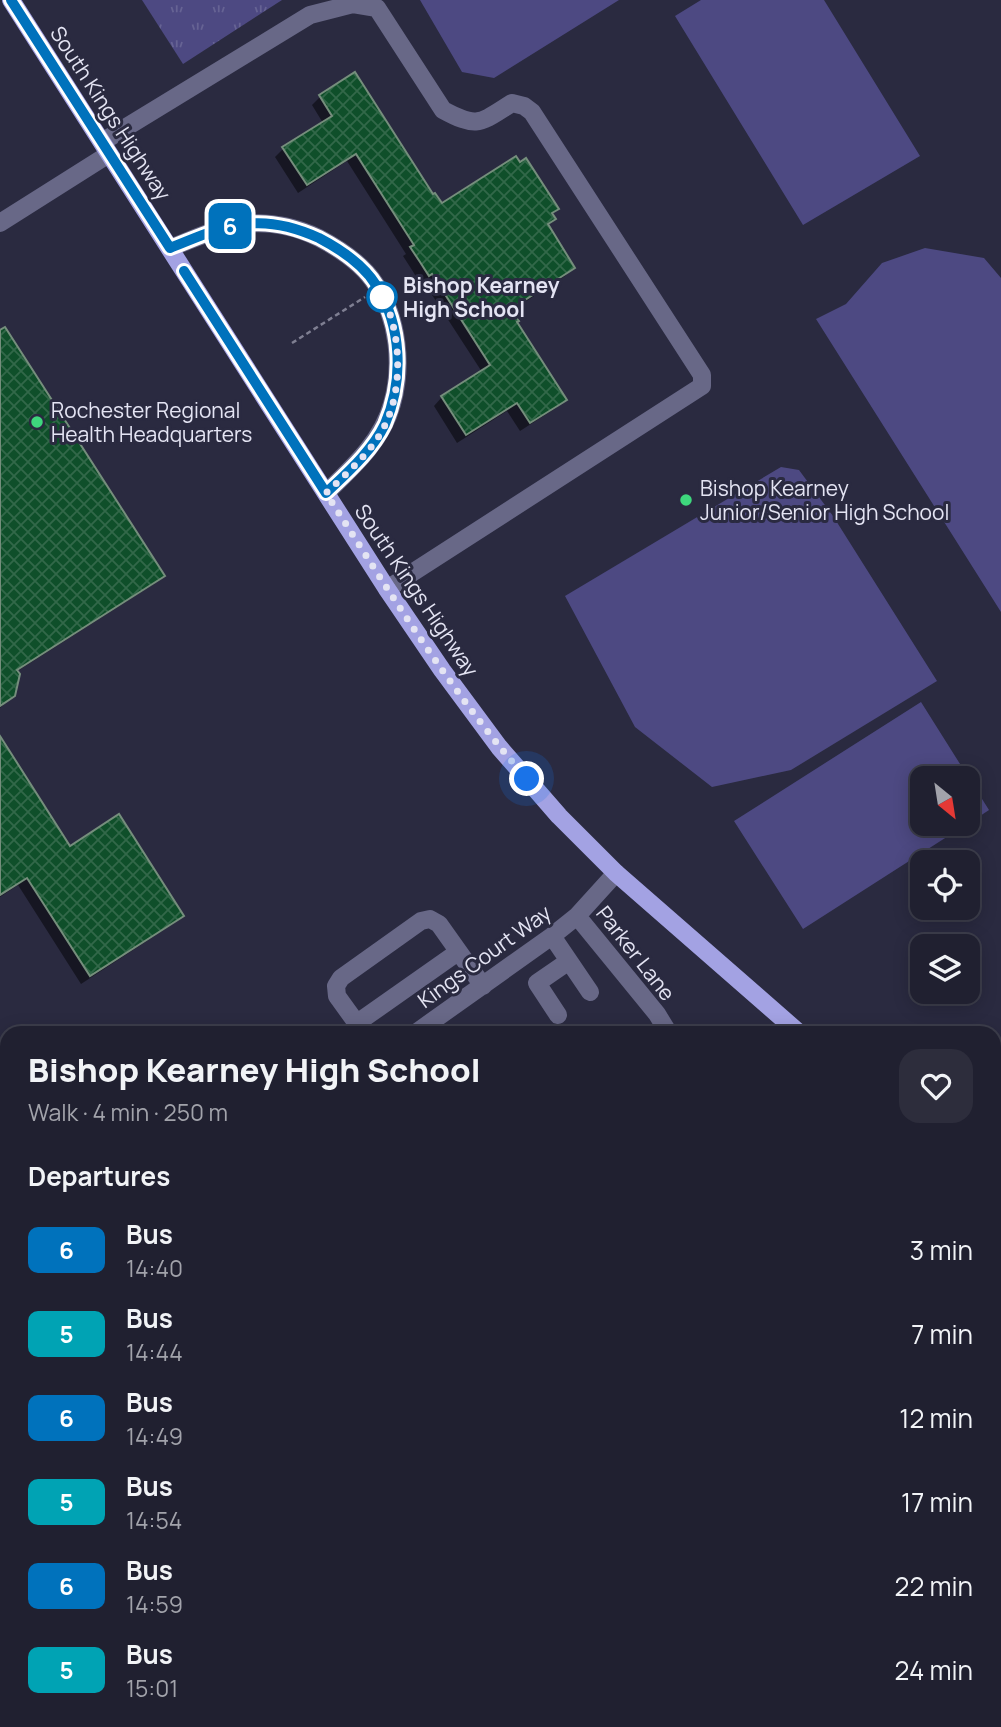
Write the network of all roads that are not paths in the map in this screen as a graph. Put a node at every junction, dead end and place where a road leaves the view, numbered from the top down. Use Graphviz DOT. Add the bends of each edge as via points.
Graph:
graph roads {
  1 [pos="11,0"];
  2 [pos="106,148"];
  3 [pos="0,223"];
  4 [pos="170,248"];
  5 [pos="326,493"];
  6 [pos="387,589"];
  7 [pos="616,873"];
  8 [pos="577,916"];
  9 [pos="552,936"];
  10 [pos="458,952"];
  11 [pos="569,961"];
  12 [pos="483,986"];
  13 [pos="590,992"];
  14 [pos="558,1015"];
  15 [pos="359,1026"];
  16 [pos="363,1026"];
  17 [pos="426,1026"];
  18 [pos="664,1026"];
  19 [pos="791,1026"];
  1 -- 2 [label="main road, South Kings Highway"];
  2 -- 3 [label="street"];
  2 -- 4 [label="main road, South Kings Highway"];
  2 -- 6 [label="street" via="310,15 353,4 377,8 443,110 472,123 512,103 531,112 702,375 702,386"];
  4 -- 5 [label="main road, South Kings Highway"];
  4 -- 5 [label="street" via="226,227 248,223 285,227 302,230 340,249 375,283 394,332 397,384 375,441"];
  5 -- 6 [label="main road, South Kings Highway"];
  6 -- 7 [label="main road, South Kings Highway" via="499,747"];
  7 -- 8 [label="street, Parker Lane"];
  7 -- 19 [label="main road, South Kings Highway"];
  8 -- 9 [label="street, Kings Court Way"];
  8 -- 18 [label="street, Parker Lane"];
  9 -- 11 [label="street"];
  9 -- 12 [label="street, Kings Court Way"];
  10 -- 12 [label="street"];
  10 -- 15 [label="street" via="439,923 430,919 341,978 337,996"];
  10 -- 16 [label="street"];
  11 -- 13 [label="street"];
  11 -- 14 [label="street" via="537,983"];
  12 -- 17 [label="street, Kings Court Way"];
}
